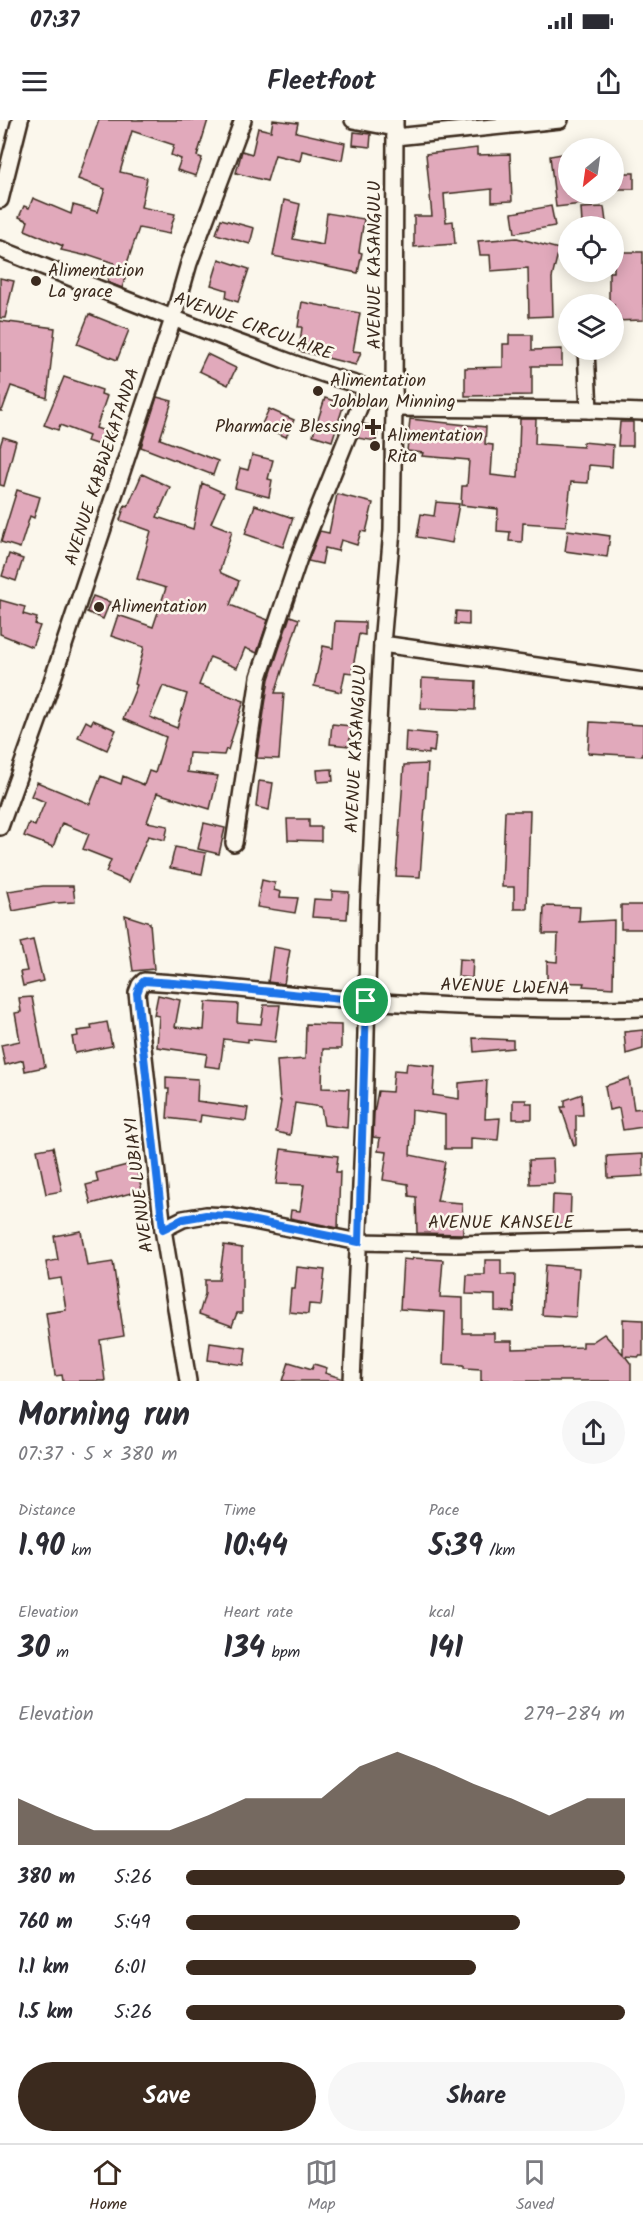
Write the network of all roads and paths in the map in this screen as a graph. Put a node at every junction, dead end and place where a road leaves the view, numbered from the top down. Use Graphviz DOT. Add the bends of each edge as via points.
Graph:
graph roads {
  1 [pos="20,120"];
  2 [pos="243,120"];
  3 [pos="353,120"];
  4 [pos="560,120"];
  5 [pos="395,128"];
  6 [pos="0,200"];
  7 [pos="0,249"];
  8 [pos="173,319"];
  9 [pos="586,360"];
  10 [pos="367,388"];
  11 [pos="394,401"];
  12 [pos="588,410"];
  13 [pos="643,412"];
  14 [pos="382,644"];
  15 [pos="643,681"];
  16 [pos="0,826"];
  17 [pos="234,843"];
  18 [pos="140,985"];
  19 [pos="366,1001"];
  20 [pos="643,1008"];
  21 [pos="163,1229"];
  22 [pos="643,1239"];
  23 [pos="359,1242"];
  24 [pos="188,1381"];
  25 [pos="352,1381"];
  1 -- 6 [label="street"];
  2 -- 8 [label="street, AVENUE KABWEKATANDA" via="189,263"];
  3 -- 5 [label="street"];
  4 -- 5 [label="street"];
  5 -- 11 [label="street, AVENUE KASANGULU"];
  7 -- 8 [label="street, AVENUE CIRCULAIRE"];
  8 -- 10 [label="street, AVENUE CIRCULAIRE"];
  8 -- 16 [label="street, AVENUE KABWEKATANDA"];
  9 -- 12 [label="street"];
  10 -- 11 [label="street, AVENUE CIRCULAIRE"];
  10 -- 17 [label="street" via="301,552 259,677"];
  11 -- 12 [label="street, AVENUE CIRCULAIRE"];
  11 -- 14 [label="street, AVENUE KASANGULU" via="392,530"];
  12 -- 13 [label="street, AVENUE CIRCULAIRE"];
  14 -- 15 [label="street"];
  14 -- 19 [label="street, AVENUE KASANGULU"];
  18 -- 19 [label="street, AVENUE LWENA" via="144,981 209,985"];
  18 -- 21 [label="street, AVENUE LUBIAYI" via="137,993"];
  19 -- 20 [label="street, AVENUE LWENA" via="565,1010"];
  19 -- 23 [label="street, AVENUE KASANGULU"];
  21 -- 23 [label="street, AVENUE KANSELE" via="183,1219 230,1216"];
  21 -- 24 [label="street, AVENUE LUBIAYI"];
  22 -- 23 [label="street, AVENUE KANSELE" via="458,1244"];
  23 -- 25 [label="street, AVENUE KASANGULU"];
}
